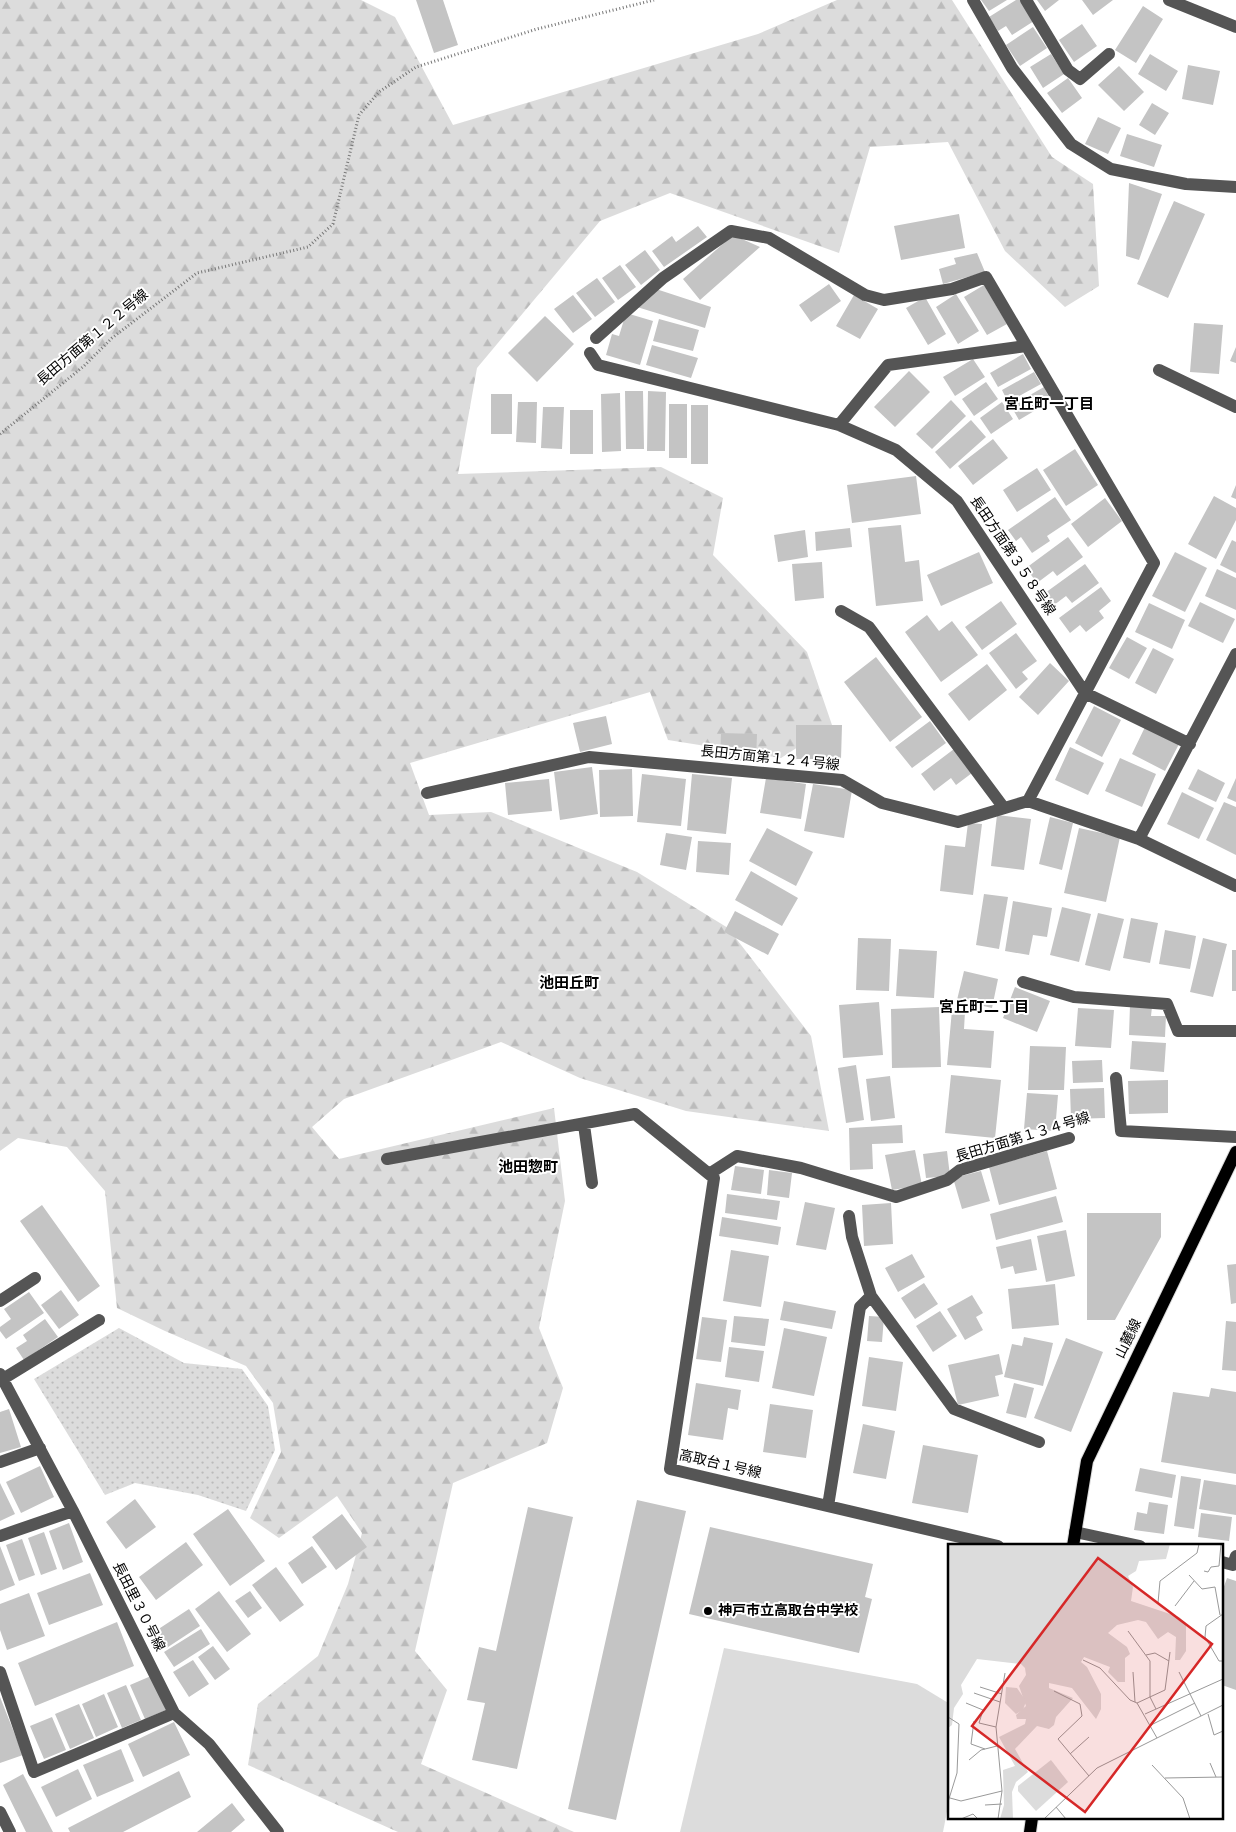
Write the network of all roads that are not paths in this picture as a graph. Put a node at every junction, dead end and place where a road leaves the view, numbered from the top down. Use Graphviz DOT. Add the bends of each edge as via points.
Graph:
graph roads {
  1 [pos="973,0"];
  2 [pos="1026,0"];
  3 [pos="1169,0"];
  4 [pos="1236,27"];
  5 [pos="1109,54"];
  6 [pos="1236,187"];
  7 [pos="596,338"];
  8 [pos="1026,346"];
  9 [pos="590,353"];
  10 [pos="1159,370"];
  11 [pos="1236,407"];
  12 [pos="839,425"];
  13 [pos="840,611"];
  14 [pos="1236,654"];
  15 [pos="1085,693"];
  16 [pos="1190,744"];
  17 [pos="427,793"];
  18 [pos="1028,801"];
  19 [pos="1004,808"];
  20 [pos="1139,839"];
  21 [pos="1236,886"];
  22 [pos="1023,982"];
  23 [pos="1236,1031"];
  24 [pos="1116,1078"];
  25 [pos="584,1125"];
  26 [pos="1236,1137"];
  27 [pos="1069,1138"];
  28 [pos="1236,1152"];
  29 [pos="387,1159"];
  30 [pos="709,1174"];
  31 [pos="592,1183"];
  32 [pos="849,1216"];
  33 [pos="35,1278"];
  34 [pos="871,1296"];
  35 [pos="0,1300"];
  36 [pos="98,1320"];
  37 [pos="1,1377"];
  38 [pos="1039,1442"];
  39 [pos="40,1448"];
  40 [pos="0,1462"];
  41 [pos="828,1506"];
  42 [pos="73,1511"];
  43 [pos="1075,1532"];
  44 [pos="0,1536"];
  45 [pos="990,1544"];
  46 [pos="1073,1544"];
  47 [pos="1131,1544"];
  48 [pos="1236,1556"];
  49 [pos="1224,1563"];
  50 [pos="0,1672"];
  51 [pos="174,1713"];
  52 [pos="0,1812"];
  53 [pos="10,1832"];
  54 [pos="278,1832"];
  1 -- 6 [label="street" via="1012,68 1071,144 1111,169 1186,184"];
  2 -- 5 [label="street" via="1068,70 1080,79"];
  3 -- 4 [label="street"];
  7 -- 8 [label="street" via="663,278 731,231 769,238 865,295 884,300 952,289 986,277"];
  8 -- 12 [label="street" via="888,365"];
  8 -- 15 [label="street" via="1154,563"];
  9 -- 12 [label="street, 長田方面第３５８号線" via="598,365"];
  10 -- 11 [label="street"];
  12 -- 15 [label="street, 長田方面第３５８号線" via="896,450 957,501"];
  13 -- 19 [label="street" via="869,626"];
  14 -- 16 [label="street"];
  15 -- 16 [label="street"];
  15 -- 18 [label="street"];
  16 -- 20 [label="street"];
  17 -- 19 [label="street, 長田方面第１２４号線" via="589,757 842,780 882,803 958,822"];
  18 -- 19 [label="street, 長田方面第１２４号線"];
  18 -- 20 [label="street"];
  20 -- 21 [label="street"];
  22 -- 23 [label="street" via="1074,997 1167,1004 1178,1031"];
  24 -- 26 [label="street" via="1121,1131"];
  25 -- 29 [label="street"];
  25 -- 30 [label="street" via="635,1114"];
  25 -- 31 [label="street"];
  27 -- 30 [label="street, 長田方面第１３４号線" via="960,1170 947,1180 896,1198 801,1168 737,1156"];
  28 -- 43 [label="main road, 山麓線" via="1087,1461"];
  30 -- 41 [label="street, 高取台１号線" via="714,1178 670,1469"];
  32 -- 34 [label="street" via="852,1237"];
  33 -- 35 [label="street"];
  34 -- 38 [label="street" via="954,1409"];
  34 -- 41 [label="street" via="860,1307"];
  36 -- 37 [label="street"];
  37 -- 39 [label="street, 長田里３０号線"];
  39 -- 40 [label="street"];
  39 -- 42 [label="street, 長田里３０号線"];
  41 -- 45 [label="street, 高取台１号線"];
  42 -- 44 [label="street"];
  42 -- 51 [label="street, 長田里３０号線"];
  43 -- 46 [label="main road, 山麓線"];
  43 -- 47 [label="street"];
  48 -- 49 [label="street" via="1233,1565"];
  50 -- 51 [label="street" via="34,1772"];
  51 -- 54 [label="street, 長田里３０号線" via="209,1744"];
  52 -- 53 [label="street"];
}
